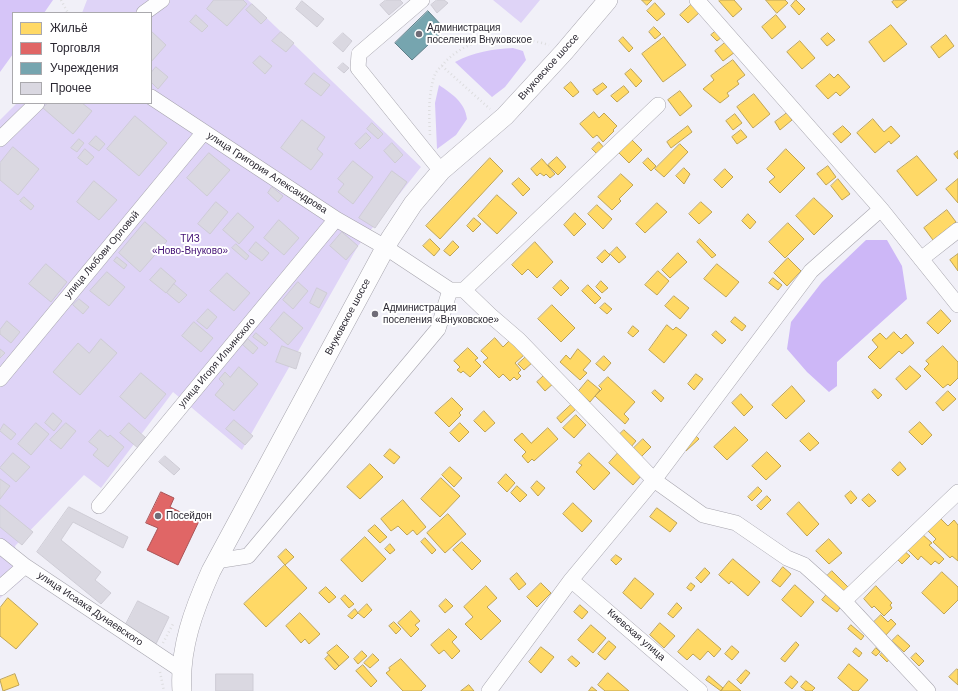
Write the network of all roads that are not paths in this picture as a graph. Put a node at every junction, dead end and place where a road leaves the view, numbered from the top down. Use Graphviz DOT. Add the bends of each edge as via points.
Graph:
graph roads {
  1 [pos="162,0"];
  2 [pos="422,0"];
  3 [pos="608,0"];
  4 [pos="697,0"];
  5 [pos="145,12"];
  6 [pos="152,98"];
  7 [pos="36,104"];
  8 [pos="658,105"];
  9 [pos="204,132"];
  10 [pos="0,140"];
  11 [pos="441,171"];
  12 [pos="881,209"];
  13 [pos="336,219"];
  14 [pos="958,230"];
  15 [pos="385,247"];
  16 [pos="921,259"];
  17 [pos="457,290"];
  18 [pos="958,306"];
  19 [pos="0,379"];
  20 [pos="654,480"];
  21 [pos="958,492"];
  22 [pos="99,506"];
  23 [pos="0,546"];
  24 [pos="216,561"];
  25 [pos="25,566"];
  26 [pos="571,580"];
  27 [pos="0,588"];
  28 [pos="844,601"];
  29 [pos="181,670"];
  30 [pos="182,691"];
  31 [pos="489,691"];
  32 [pos="700,691"];
  33 [pos="928,691"];
  1 -- 5 [label="street"];
  2 -- 11 [label="street" via="359,54 358,68"];
  3 -- 11 [label="main road, Внуковское шоссе" via="505,116"];
  4 -- 12 [label="street"];
  6 -- 9 [label="street, улица Григория Александрова"];
  7 -- 10 [label="street"];
  8 -- 17 [label="street"];
  9 -- 13 [label="street, улица Григория Александрова"];
  9 -- 19 [label="street, улица Любови Орловой"];
  11 -- 15 [label="main road, Внуковское шоссе" via="413,204"];
  12 -- 16 [label="street"];
  12 -- 20 [label="street" via="812,271"];
  13 -- 15 [label="street, улица Григория Александрова"];
  13 -- 22 [label="street, улица Игоря Ильинского"];
  14 -- 16 [label="street"];
  15 -- 17 [label="street, улица Григория Александрова"];
  15 -- 24 [label="main road, Внуковское шоссе"];
  16 -- 18 [label="street"];
  17 -- 20 [label="street, улица Григория Александрова" via="519,340"];
  17 -- 24 [label="street" via="438,329 248,556"];
  20 -- 26 [label="street"];
  20 -- 28 [label="street, улица Григория Александрова" via="703,515 736,523 786,558 804,565"];
  21 -- 28 [label="street"];
  23 -- 25 [label="street, улица Исаака Дунаевского"];
  24 -- 29 [label="main road, Внуковское шоссе" via="190,624"];
  25 -- 27 [label="street"];
  25 -- 29 [label="street, улица Исаака Дунаевского"];
  26 -- 31 [label="street"];
  26 -- 32 [label="street, Киевская улица"];
  28 -- 33 [label="street, улица Григория Александрова"];
  29 -- 30 [label="main road, Внуковское шоссе"];
}
